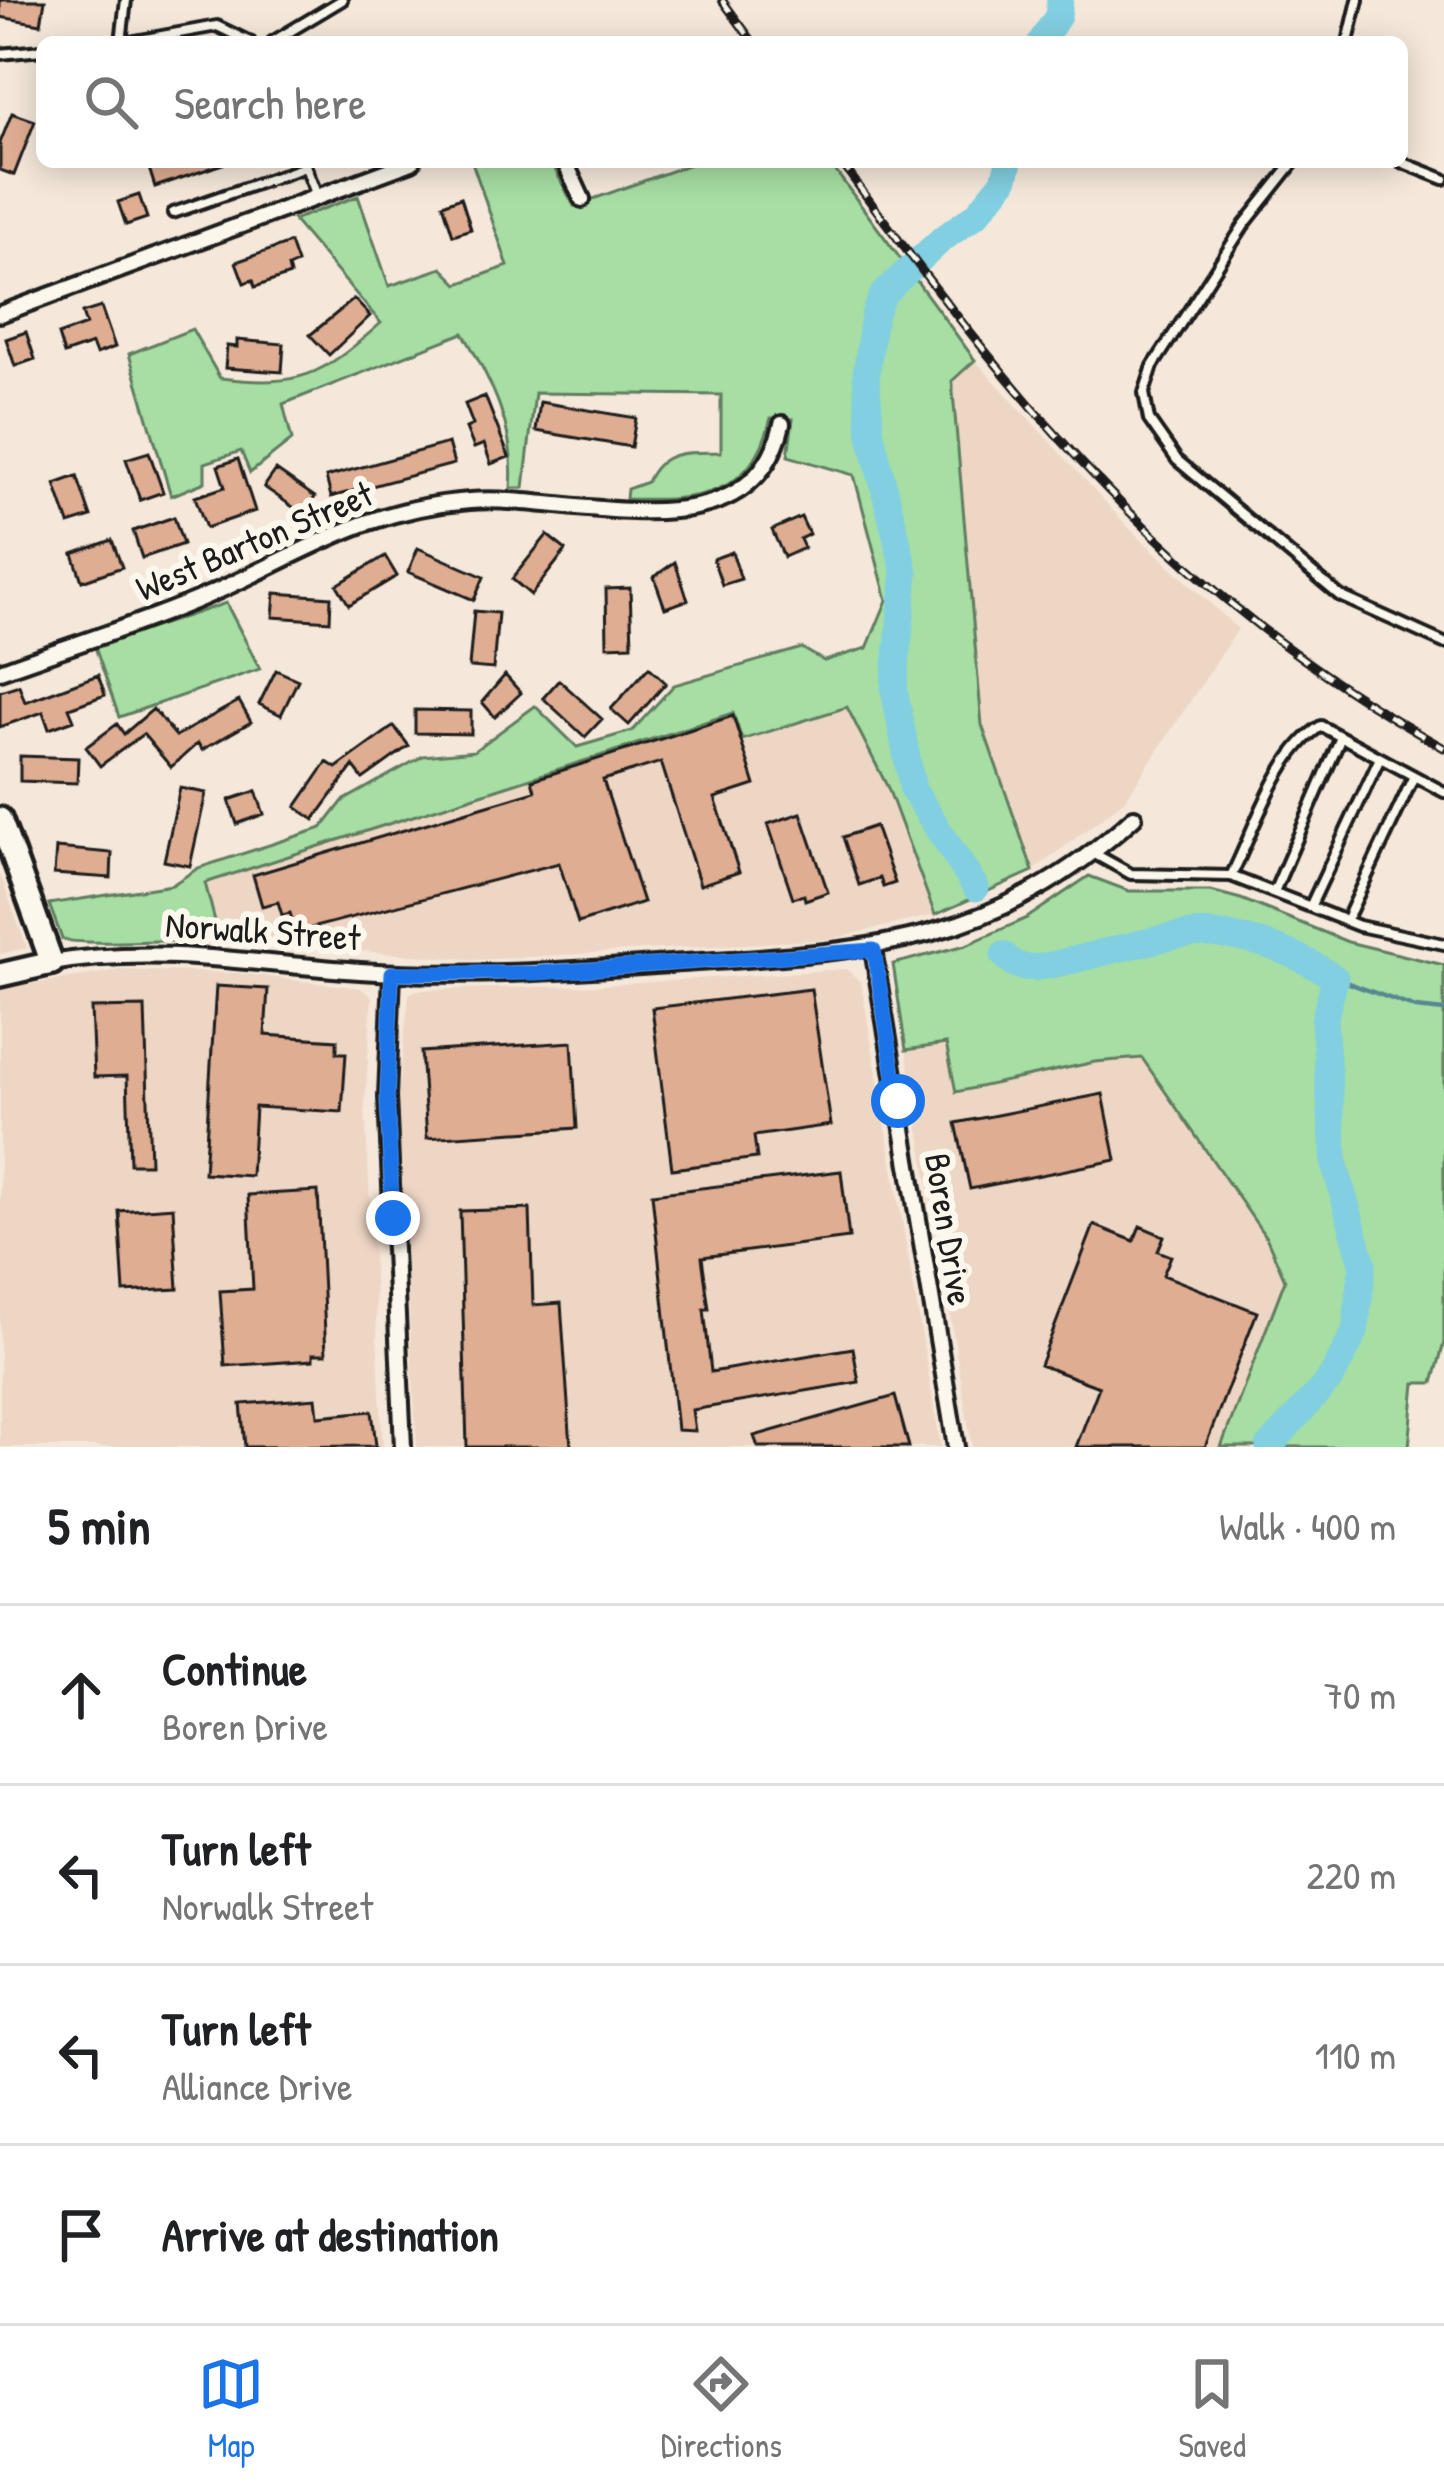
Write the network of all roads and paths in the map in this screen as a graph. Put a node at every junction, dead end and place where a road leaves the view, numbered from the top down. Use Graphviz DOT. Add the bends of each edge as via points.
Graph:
graph roads {
  1 [pos="126,0"];
  2 [pos="342,0"];
  3 [pos="1358,0"];
  4 [pos="125,36"];
  5 [pos="160,36"];
  6 [pos="238,36"];
  7 [pos="282,36"];
  8 [pos="1349,36"];
  9 [pos="36,50"];
  10 [pos="0,53"];
  11 [pos="1408,165"];
  12 [pos="293,168"];
  13 [pos="306,168"];
  14 [pos="396,168"];
  15 [pos="569,168"];
  16 [pos="1289,168"];
  17 [pos="1444,179"];
  18 [pos="318,197"];
  19 [pos="582,199"];
  20 [pos="173,213"];
  21 [pos="0,314"];
  22 [pos="782,424"];
  23 [pos="1444,643"];
  24 [pos="0,670"];
  25 [pos="1341,737"];
  26 [pos="1380,758"];
  27 [pos="1414,776"];
  28 [pos="1444,791"];
  29 [pos="1134,817"];
  30 [pos="0,819"];
  31 [pos="1093,853"];
  32 [pos="1231,875"];
  33 [pos="1274,892"];
  34 [pos="1310,908"];
  35 [pos="1346,921"];
  36 [pos="1444,944"];
  37 [pos="874,950"];
  38 [pos="52,963"];
  39 [pos="392,973"];
  40 [pos="0,975"];
  41 [pos="403,1447"];
  42 [pos="956,1447"];
  1 -- 4 [label="lane"];
  2 -- 7 [label="lane"];
  3 -- 8 [label="lane"];
  5 -- 6 [label="lane" via="217,26"];
  9 -- 10 [label="lane"];
  11 -- 17 [label="lane"];
  12 -- 20 [label="lane"];
  13 -- 18 [label="lane"];
  14 -- 18 [label="street"];
  15 -- 19 [label="street"];
  16 -- 23 [label="lane" via="1162,348 1145,380 1149,420 1177,460 1340,596"];
  18 -- 21 [label="street"];
  22 -- 24 [label="street, West Barton Street" via="760,476 709,507 681,513 521,499 389,514 184,605"];
  25 -- 26 [label="lane"];
  25 -- 32 [label="lane" via="1321,726 1307,734"];
  25 -- 33 [label="lane"];
  26 -- 27 [label="lane"];
  26 -- 34 [label="lane"];
  27 -- 28 [label="lane"];
  27 -- 35 [label="lane"];
  29 -- 31 [label="street, Norwalk Street"];
  30 -- 38 [label="street"];
  31 -- 32 [label="lane" via="1131,874"];
  31 -- 37 [label="street, Norwalk Street" via="987,914"];
  32 -- 33 [label="lane"];
  33 -- 34 [label="lane"];
  34 -- 35 [label="lane"];
  35 -- 36 [label="lane"];
  37 -- 39 [label="street, Norwalk Street" via="536,973"];
  37 -- 42 [label="street, Boren Drive"];
  38 -- 39 [label="street, Norwalk Street" via="165,952"];
  38 -- 40 [label="street, Norwalk Street"];
  39 -- 41 [label="street" via="387,1097"];
}
